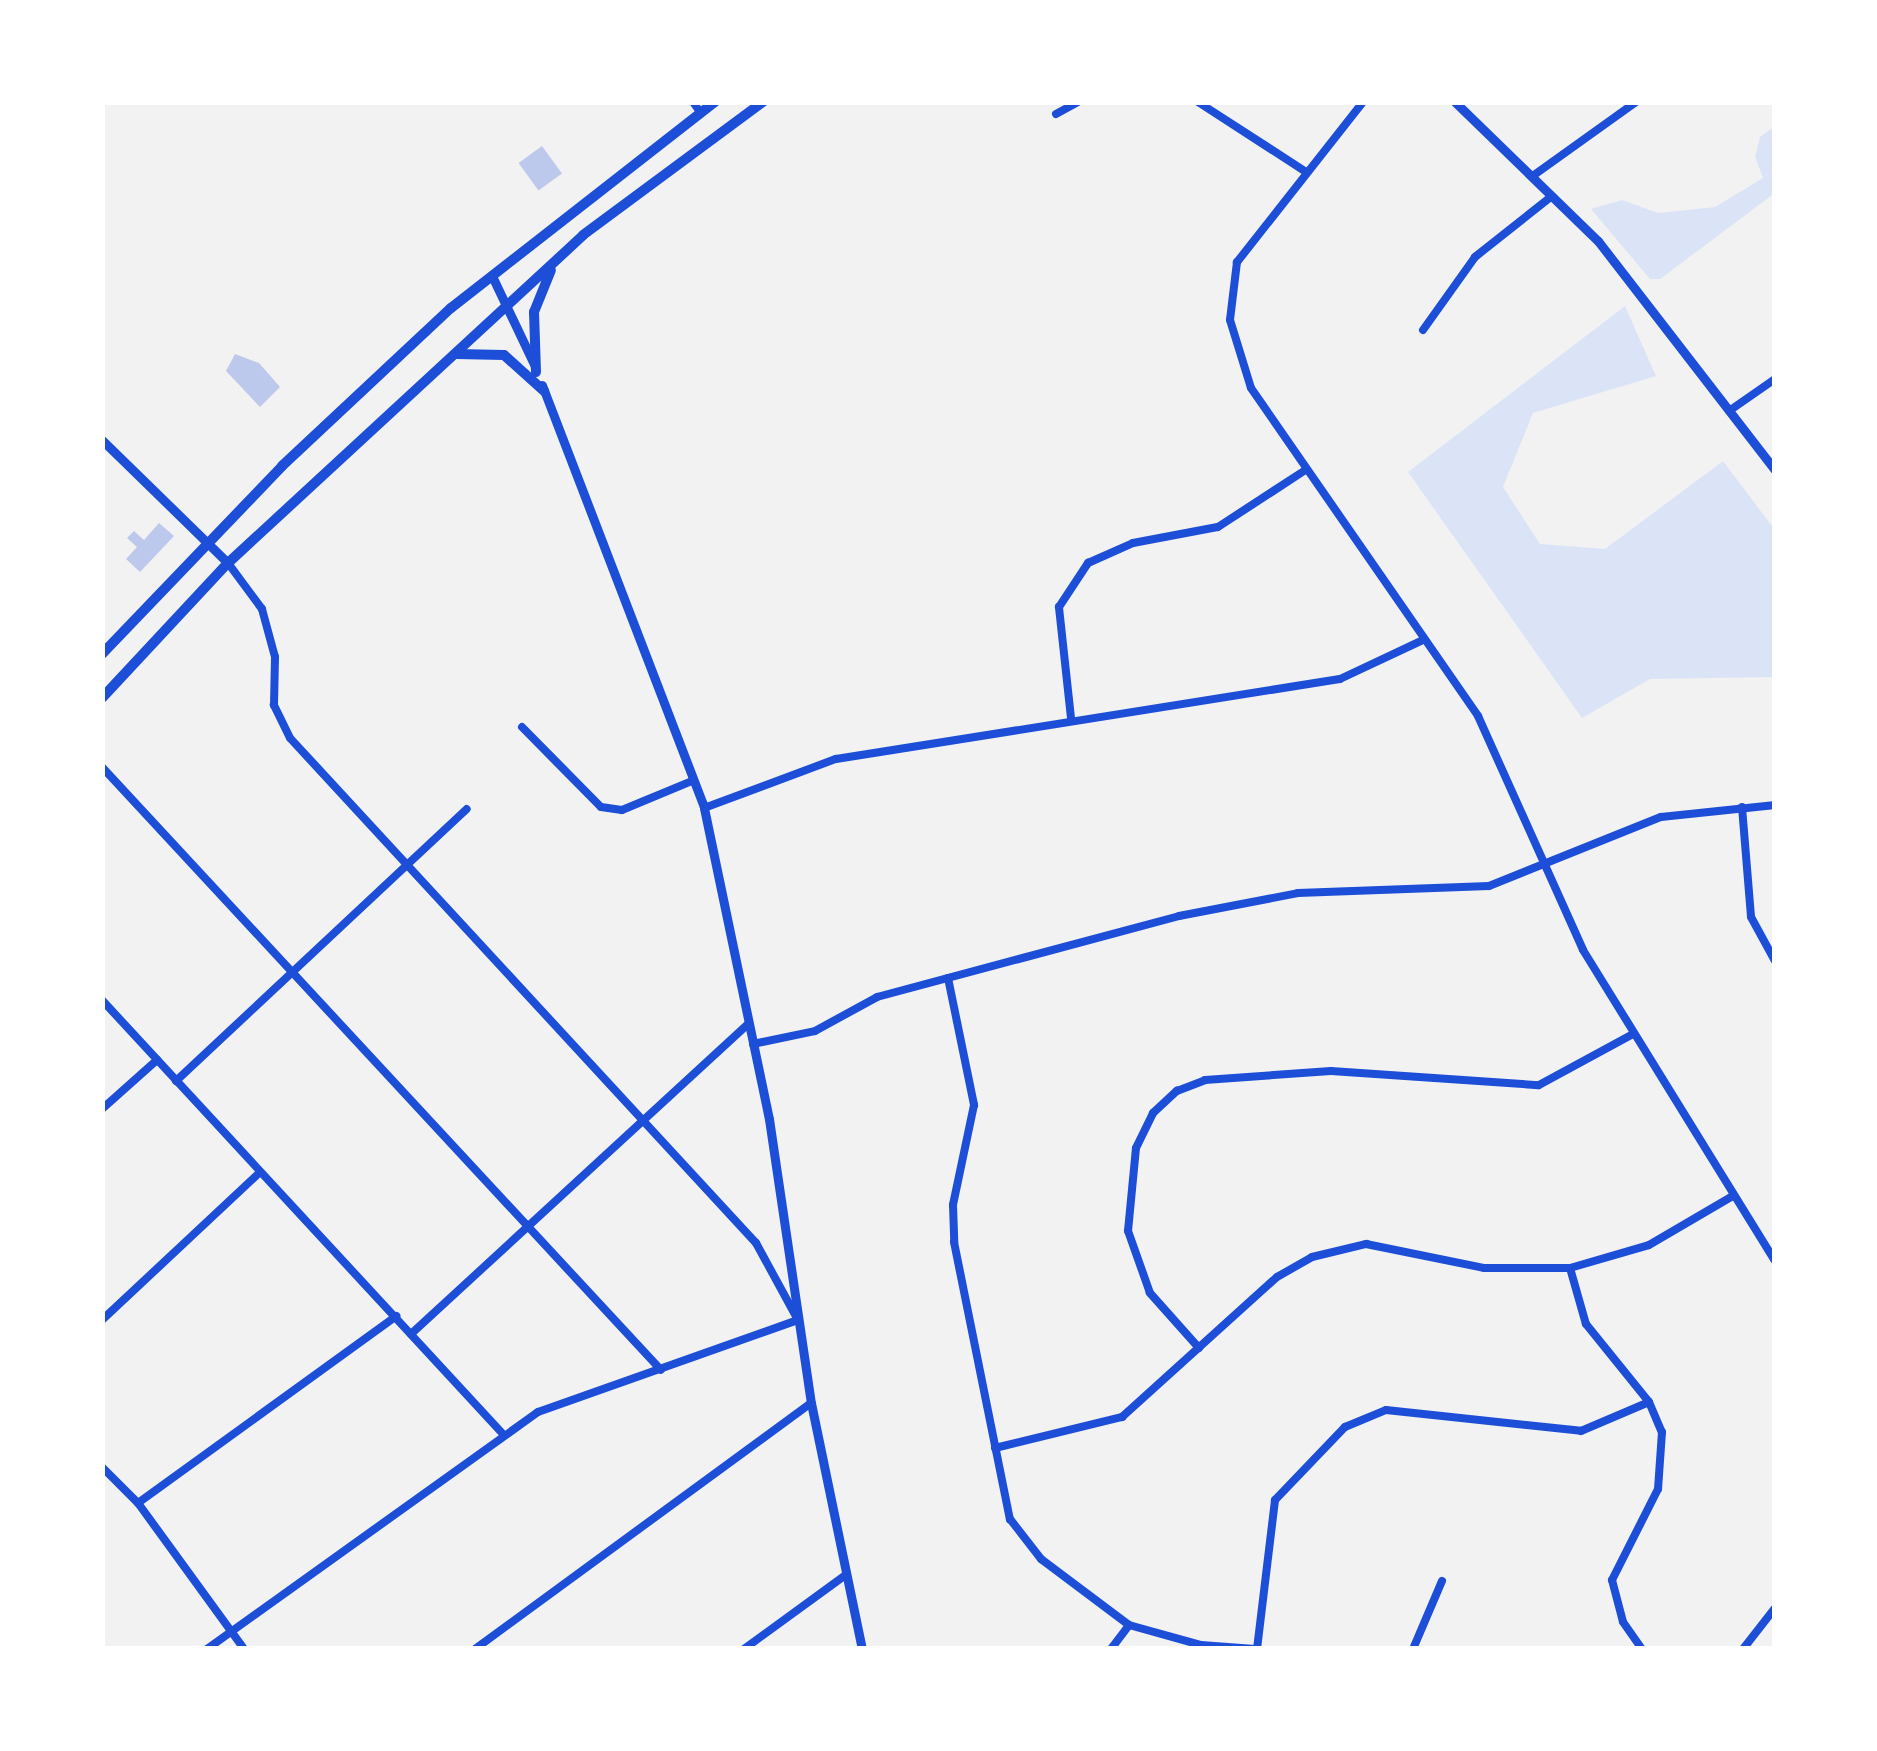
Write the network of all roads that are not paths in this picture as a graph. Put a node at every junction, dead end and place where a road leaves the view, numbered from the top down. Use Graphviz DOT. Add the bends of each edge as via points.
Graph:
graph roads {
  1 [pos="715,102"];
  2 [pos="763,102"];
  3 [pos="1078,102"];
  4 [pos="1198,102"];
  5 [pos="1363,102"];
  6 [pos="1454,102"];
  7 [pos="1636,102"];
  8 [pos="697,107"];
  9 [pos="1056,114"];
  10 [pos="1306,172"];
  11 [pos="1534,175"];
  12 [pos="1554,195"];
  13 [pos="557,258"];
  14 [pos="492,276"];
  15 [pos="509,302"];
  16 [pos="1423,330"];
  17 [pos="453,354"];
  18 [pos="536,371"];
  19 [pos="1775,379"];
  20 [pos="544,391"];
  21 [pos="1729,411"];
  22 [pos="102,440"];
  23 [pos="1775,470"];
  24 [pos="1304,471"];
  25 [pos="207,542"];
  26 [pos="228,563"];
  27 [pos="1423,640"];
  28 [pos="102,654"];
  29 [pos="102,698"];
  30 [pos="1071,718"];
  31 [pos="523,727"];
  32 [pos="102,767"];
  33 [pos="692,781"];
  34 [pos="1775,805"];
  35 [pos="1742,807"];
  36 [pos="704,808"];
  37 [pos="467,809"];
  38 [pos="410,864"];
  39 [pos="1542,871"];
  40 [pos="1775,961"];
  41 [pos="292,973"];
  42 [pos="948,978"];
  43 [pos="102,1000"];
  44 [pos="749,1023"];
  45 [pos="1633,1034"];
  46 [pos="753,1044"];
  47 [pos="157,1060"];
  48 [pos="176,1081"];
  49 [pos="102,1109"];
  50 [pos="643,1120"];
  51 [pos="260,1172"];
  52 [pos="1733,1196"];
  53 [pos="528,1228"];
  54 [pos="1775,1261"];
  55 [pos="1570,1268"];
  56 [pos="395,1316"];
  57 [pos="102,1320"];
  58 [pos="798,1320"];
  59 [pos="411,1334"];
  60 [pos="1199,1348"];
  61 [pos="661,1370"];
  62 [pos="1649,1402"];
  63 [pos="811,1403"];
  64 [pos="502,1433"];
  65 [pos="995,1448"];
  66 [pos="102,1467"];
  67 [pos="138,1503"];
  68 [pos="847,1574"];
  69 [pos="1442,1580"];
  70 [pos="1773,1614"];
  71 [pos="1129,1625"];
  72 [pos="231,1632"];
  73 [pos="208,1649"];
  74 [pos="244,1649"];
  75 [pos="476,1649"];
  76 [pos="744,1649"];
  77 [pos="862,1649"];
  78 [pos="1111,1649"];
  79 [pos="1256,1649"];
  80 [pos="1413,1649"];
  81 [pos="1642,1649"];
  82 [pos="1743,1649"];
  1 -- 8 [label="main road"];
  2 -- 13 [label="main road"];
  3 -- 9 [label="street"];
  4 -- 10 [label="street"];
  5 -- 10 [label="street"];
  6 -- 11 [label="street"];
  7 -- 11 [label="street"];
  8 -- 14 [label="main road"];
  10 -- 24 [label="street" via="1237,262 1230,291 1251,388"];
  11 -- 12 [label="street"];
  12 -- 16 [label="street" via="1475,257"];
  12 -- 21 [label="street"];
  13 -- 15 [label="main road"];
  13 -- 18 [label="main road" via="535,312"];
  14 -- 15 [label="street"];
  14 -- 25 [label="main road"];
  15 -- 17 [label="main road"];
  15 -- 18 [label="street"];
  17 -- 20 [label="main road" via="504,355"];
  17 -- 26 [label="main road"];
  18 -- 20 [label="street"];
  19 -- 21 [label="street"];
  20 -- 33 [label="street"];
  21 -- 23 [label="street"];
  22 -- 25 [label="street"];
  24 -- 27 [label="street"];
  24 -- 30 [label="street" via="1218,527 1133,543 1088,563 1059,607"];
  25 -- 26 [label="street"];
  25 -- 28 [label="main road"];
  26 -- 29 [label="main road"];
  26 -- 38 [label="street" via="262,609 275,657 274,705 290,737"];
  27 -- 30 [label="street" via="1340,679"];
  27 -- 39 [label="street" via="1478,716"];
  30 -- 36 [label="street" via="836,759"];
  31 -- 33 [label="street" via="601,807 622,810"];
  32 -- 41 [label="street"];
  33 -- 36 [label="street"];
  34 -- 35 [label="street"];
  35 -- 39 [label="street" via="1661,817"];
  35 -- 40 [label="street" via="1751,916"];
  36 -- 44 [label="street"];
  37 -- 38 [label="street"];
  38 -- 41 [label="street"];
  38 -- 50 [label="street"];
  39 -- 42 [label="street" via="1489,886 1404,884 1229,905"];
  39 -- 45 [label="street"];
  41 -- 48 [label="street"];
  41 -- 53 [label="street"];
  42 -- 46 [label="street" via="877,997 815,1031"];
  42 -- 65 [label="street" via="974,1105 952,1205 954,1242"];
  43 -- 47 [label="street"];
  44 -- 46 [label="street"];
  44 -- 50 [label="street"];
  45 -- 52 [label="street"];
  45 -- 60 [label="street" via="1539,1085 1331,1071 1205,1080 1177,1091 1153,1113 1136,1148 1128,1231 1150,1293"];
  46 -- 58 [label="street"];
  47 -- 48 [label="street"];
  47 -- 49 [label="street"];
  48 -- 51 [label="street"];
  50 -- 53 [label="street"];
  50 -- 58 [label="street" via="756,1243"];
  51 -- 56 [label="street"];
  51 -- 57 [label="street"];
  52 -- 54 [label="street"];
  52 -- 55 [label="street" via="1649,1245"];
  53 -- 59 [label="street"];
  53 -- 61 [label="street"];
  55 -- 60 [label="street" via="1484,1268 1366,1244 1312,1257 1276,1277"];
  55 -- 62 [label="street" via="1586,1324"];
  56 -- 59 [label="street"];
  56 -- 67 [label="street"];
  58 -- 61 [label="street"];
  58 -- 63 [label="street"];
  59 -- 64 [label="street"];
  60 -- 65 [label="street" via="1122,1417"];
  61 -- 64 [label="street" via="538,1412"];
  62 -- 79 [label="street" via="1581,1432 1386,1410 1345,1426 1275,1500"];
  62 -- 81 [label="street" via="1662,1432 1658,1489 1612,1580 1623,1622"];
  63 -- 68 [label="street"];
  63 -- 75 [label="street"];
  64 -- 72 [label="street"];
  65 -- 71 [label="street" via="1010,1519 1023,1540"];
  66 -- 67 [label="street"];
  67 -- 72 [label="street"];
  68 -- 76 [label="street"];
  68 -- 77 [label="street"];
  69 -- 80 [label="street"];
  70 -- 82 [label="street"];
  71 -- 78 [label="street"];
  71 -- 79 [label="street" via="1201,1646"];
  72 -- 73 [label="street"];
  72 -- 74 [label="street"];
}
